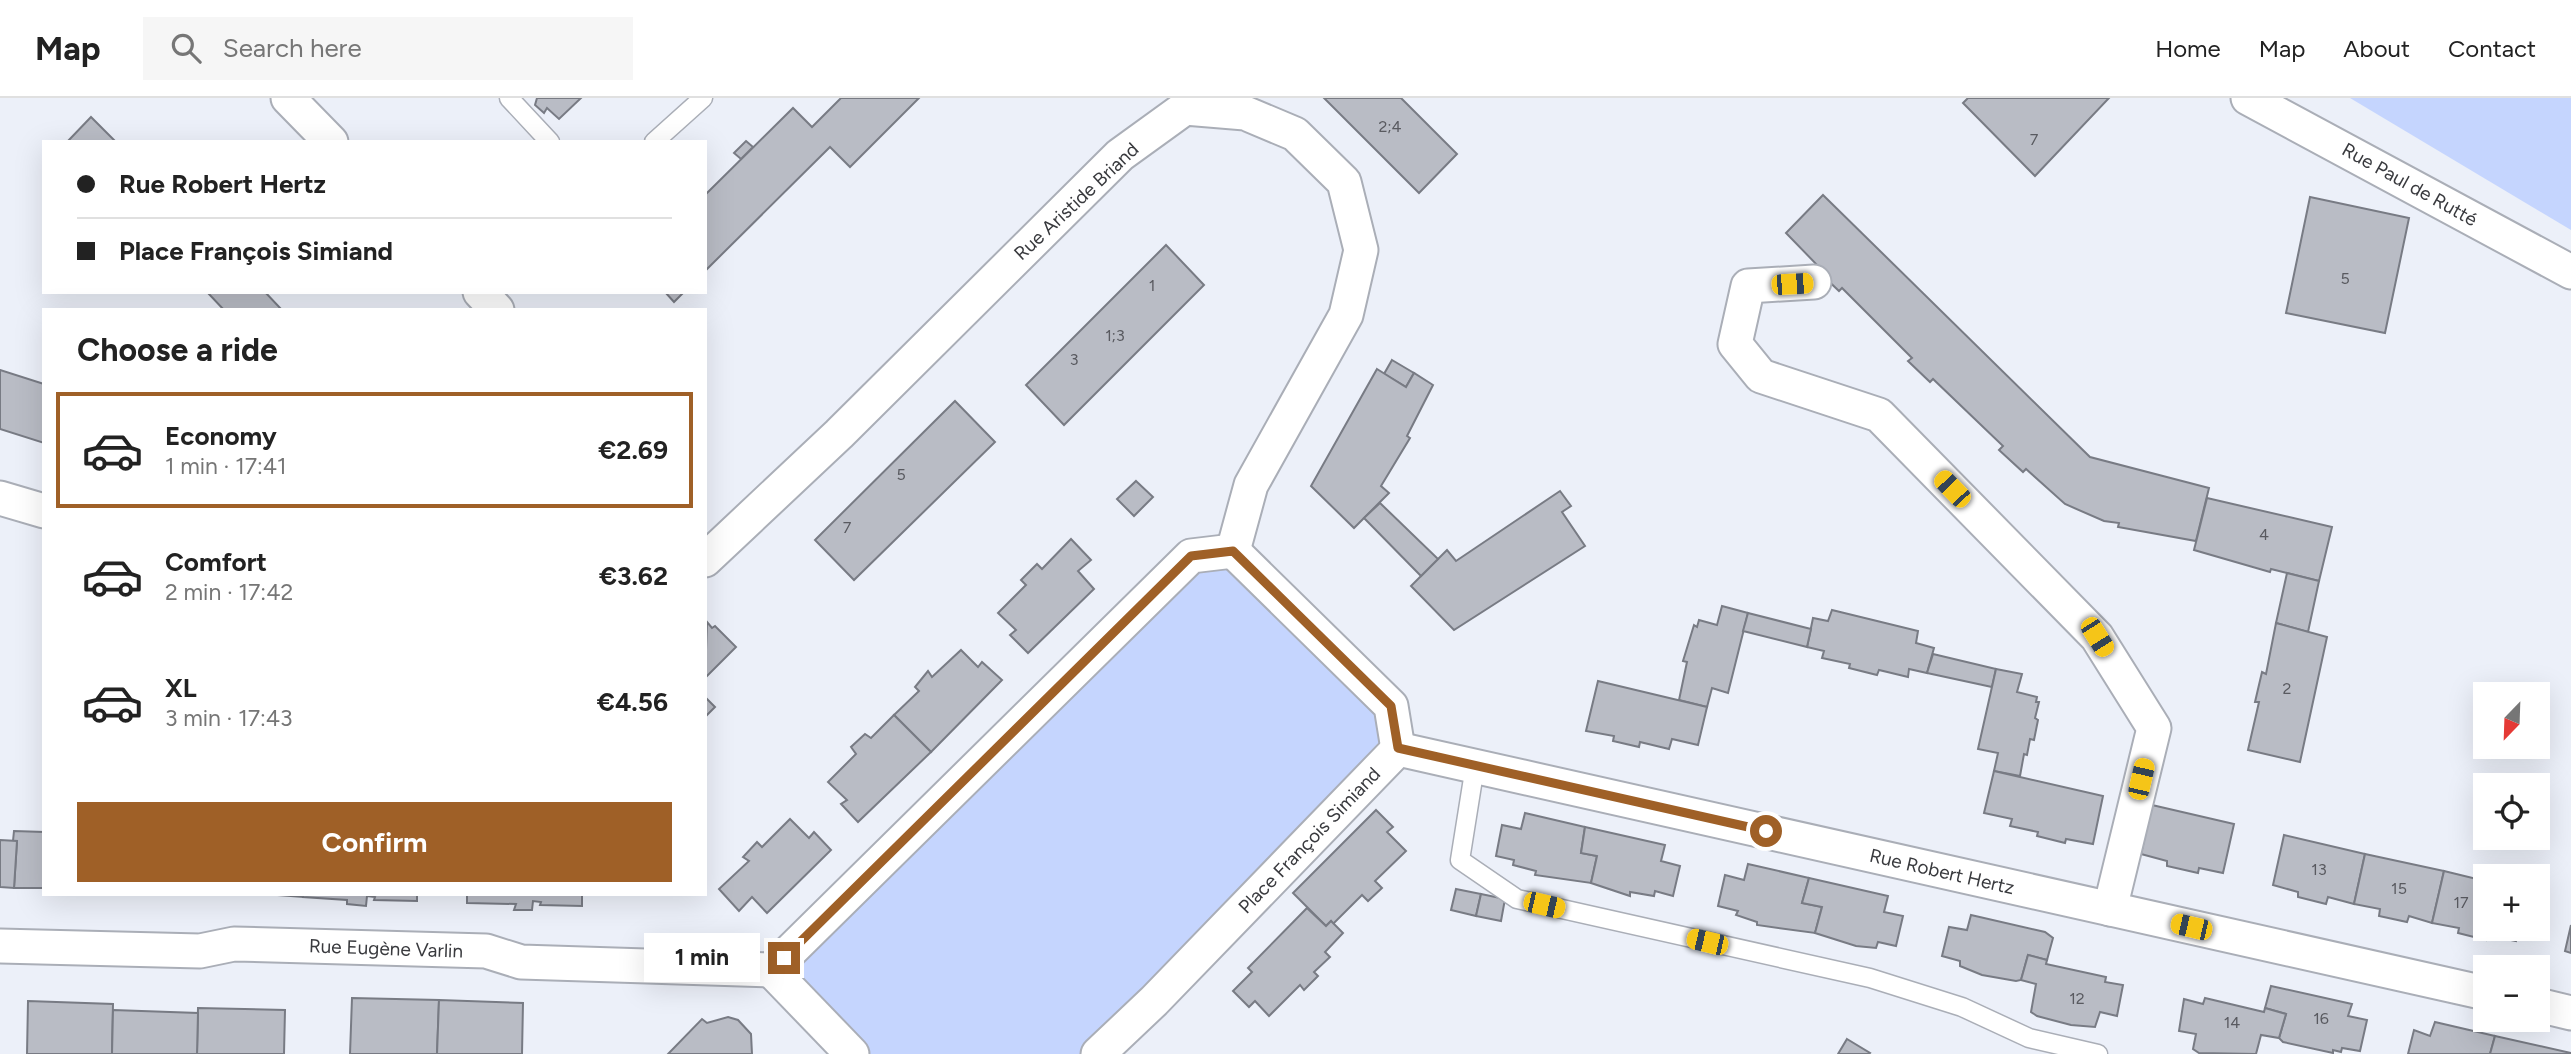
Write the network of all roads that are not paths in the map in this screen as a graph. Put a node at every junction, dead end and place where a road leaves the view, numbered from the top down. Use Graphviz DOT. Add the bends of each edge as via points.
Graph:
graph roads {
  1 [pos="288,98"];
  2 [pos="509,98"];
  3 [pos="703,98"];
  4 [pos="2248,98"];
  5 [pos="329,140"];
  6 [pos="548,140"];
  7 [pos="655,140"];
  8 [pos="2571,272"];
  9 [pos="1814,282"];
  10 [pos="482,294"];
  11 [pos="496,308"];
  12 [pos="0,498"];
  13 [pos="42,510"];
  14 [pos="712,540"];
  15 [pos="1233,551"];
  16 [pos="1398,748"];
  17 [pos="1475,766"];
  18 [pos="2110,909"];
  19 [pos="0,946"];
  20 [pos="771,970"];
  21 [pos="2473,990"];
  22 [pos="2550,1008"];
  23 [pos="2571,1013"];
  24 [pos="845,1052"];
  25 [pos="1098,1054"];
  26 [pos="2098,1054"];
  1 -- 5 [label="street"];
  2 -- 6 [label="lane"];
  3 -- 7 [label="lane"];
  4 -- 8 [label="street, Rue Paul de Rutté"];
  9 -- 18 [label="street" via="1748,286 1735,344 1761,376 1879,415 2097,637 2154,728"];
  10 -- 11 [label="street"];
  12 -- 13 [label="street"];
  14 -- 15 [label="street, Rue Aristide Briand" via="1120,155 1185,108 1244,113 1296,134 1344,182 1361,250 1346,315 1251,485"];
  15 -- 16 [label="street" via="1391,706"];
  15 -- 20 [label="street" via="1191,556"];
  16 -- 17 [label="street, Rue Robert Hertz"];
  16 -- 25 [label="street, Place François Simiand"];
  17 -- 18 [label="street, Rue Robert Hertz"];
  17 -- 26 [label="lane" via="1460,860 1517,899 1870,978 1962,1007 2029,1038"];
  18 -- 21 [label="street, Rue Robert Hertz"];
  19 -- 20 [label="street, Rue Eugène Varlin" via="200,951 234,944 485,951 521,962"];
  20 -- 24 [label="street"];
  22 -- 23 [label="street"];
}
